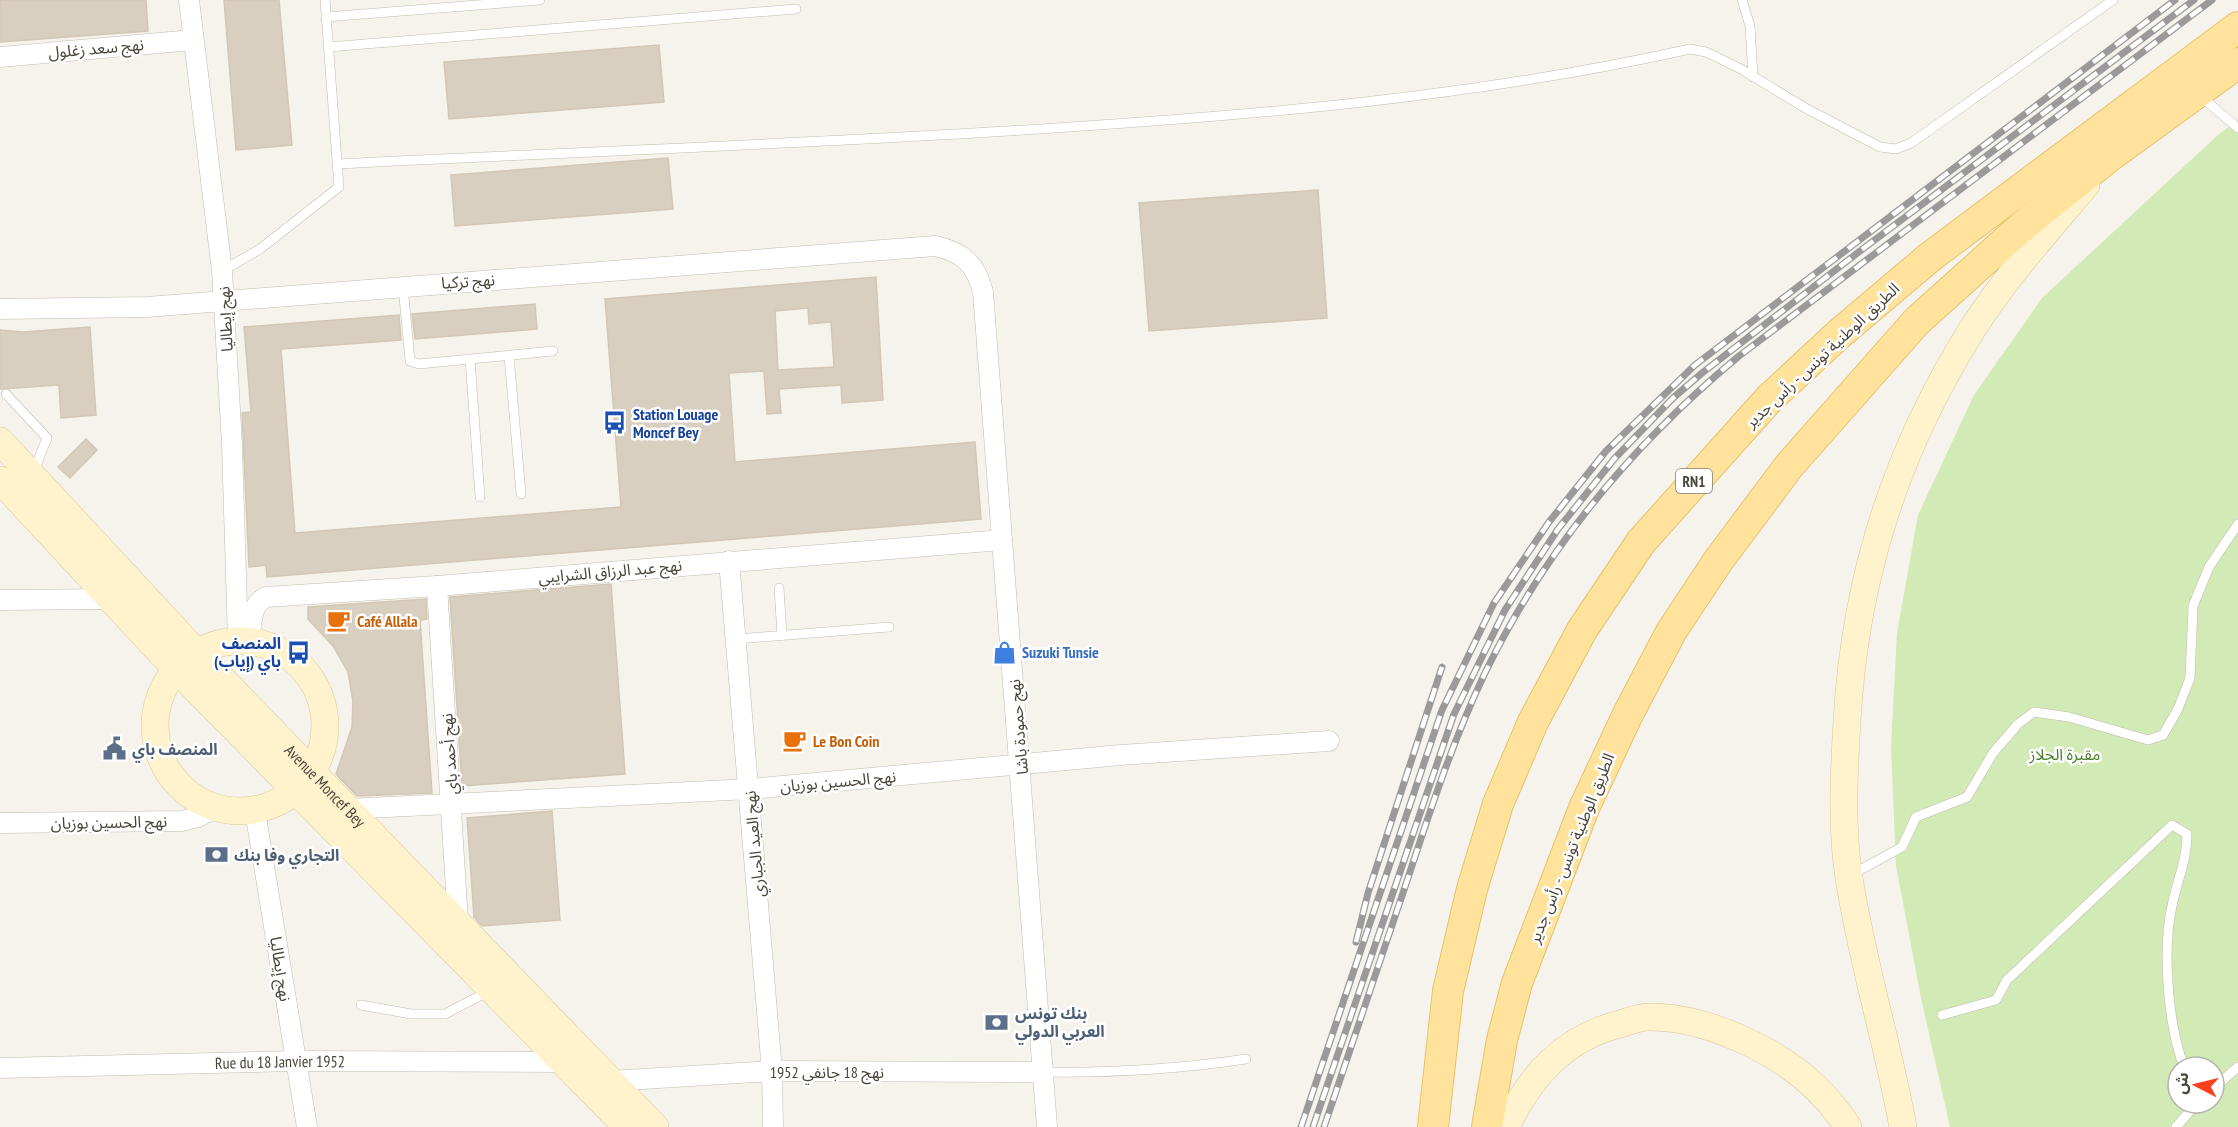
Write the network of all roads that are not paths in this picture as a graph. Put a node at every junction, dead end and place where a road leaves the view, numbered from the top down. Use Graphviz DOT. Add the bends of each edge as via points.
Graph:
graph roads {
  1 [pos="189,0"];
  2 [pos="325,0"];
  3 [pos="540,0"];
  4 [pos="1742,0"];
  5 [pos="2113,0"];
  6 [pos="796,9"];
  7 [pos="326,17"];
  8 [pos="2238,27"];
  9 [pos="193,40"];
  10 [pos="328,46"];
  11 [pos="0,57"];
  12 [pos="2238,63"];
  13 [pos="1753,77"];
  14 [pos="2197,94"];
  15 [pos="2238,128"];
  16 [pos="2110,156"];
  17 [pos="337,164"];
  18 [pos="935,246"];
  19 [pos="222,271"];
  20 [pos="403,286"];
  21 [pos="223,300"];
  22 [pos="0,309"];
  23 [pos="553,351"];
  24 [pos="509,356"];
  25 [pos="470,359"];
  26 [pos="6,394"];
  27 [pos="0,441"];
  28 [pos="33,473"];
  29 [pos="0,480"];
  30 [pos="521,494"];
  31 [pos="480,497"];
  32 [pos="2238,524"];
  33 [pos="1002,540"];
  34 [pos="729,561"];
  35 [pos="437,586"];
  36 [pos="779,588"];
  37 [pos="111,599"];
  38 [pos="0,600"];
  39 [pos="889,627"];
  40 [pos="782,635"];
  41 [pos="736,639"];
  42 [pos="244,640"];
  43 [pos="186,660"];
  44 [pos="1329,741"];
  45 [pos="1021,765"];
  46 [pos="304,781"];
  47 [pos="750,789"];
  48 [pos="453,805"];
  49 [pos="215,808"];
  50 [pos="347,809"];
  51 [pos="255,810"];
  52 [pos="0,823"];
  53 [pos="1849,877"];
  54 [pos="458,922"];
  55 [pos="491,990"];
  56 [pos="361,1005"];
  57 [pos="1942,1015"];
  58 [pos="2179,1055"];
  59 [pos="1246,1059"];
  60 [pos="296,1061"];
  61 [pos="562,1062"];
  62 [pos="2238,1067"];
  63 [pos="0,1068"];
  64 [pos="772,1071"];
  65 [pos="1044,1072"];
  66 [pos="2226,1078"];
  67 [pos="610,1081"];
  68 [pos="2186,1115"];
  69 [pos="307,1127"];
  70 [pos="627,1127"];
  71 [pos="655,1127"];
  72 [pos="773,1127"];
  73 [pos="1047,1127"];
  74 [pos="1433,1127"];
  75 [pos="1488,1127"];
  76 [pos="1506,1127"];
  77 [pos="1848,1127"];
  78 [pos="1903,1127"];
  79 [pos="2176,1127"];
  1 -- 9 [label="street, نهج إيطاليا"];
  2 -- 7 [label="lane"];
  3 -- 7 [label="lane"];
  4 -- 13 [label="lane" via="1750,26"];
  5 -- 13 [label="lane" via="1911,143 1896,149 1880,147 1855,135"];
  6 -- 10 [label="lane"];
  7 -- 10 [label="lane"];
  8 -- 74 [label="main road, الطريق الوطنية تونس - رأس جدير / RN1" via="1930,257 1839,334 1769,399 1641,542 1582,630 1533,722 1497,804 1448,991"];
  9 -- 11 [label="street, نهج سعد زغلول"];
  9 -- 19 [label="street, نهج إيطاليا"];
  10 -- 17 [label="lane"];
  12 -- 14 [label="main road, الطريق الوطنية تونس - رأس جدير"];
  13 -- 17 [label="lane" via="1706,52 1690,49 1461,91 1187,120 839,142"];
  14 -- 15 [label="lane"];
  14 -- 16 [label="main road, الطريق الوطنية تونس - رأس جدير"];
  16 -- 53 [label="main road" via="2008,278 1974,327 1908,448 1885,510 1868,567 1849,687 1845,816"];
  16 -- 75 [label="main road, الطريق الوطنية تونس - رأس جدير" via="2025,224 1917,321 1789,466 1671,632 1584,808 1517,983 1502,1040"];
  17 -- 19 [label="lane" via="339,187 260,249"];
  18 -- 20 [label="street, نهج تركيا"];
  18 -- 33 [label="street, نهج حمودة باشا" via="962,255 979,276 984,292"];
  19 -- 21 [label="street, نهج إيطاليا"];
  20 -- 21 [label="street, نهج تركيا"];
  20 -- 25 [label="lane" via="410,361 418,364"];
  21 -- 22 [label="street, نهج تركيا" via="147,307"];
  21 -- 42 [label="street, نهج إيطاليا"];
  23 -- 24 [label="lane"];
  24 -- 25 [label="lane"];
  24 -- 30 [label="lane"];
  25 -- 31 [label="lane"];
  26 -- 28 [label="lane" via="47,438"];
  27 -- 28 [label="main road, Avenue Moncef Bey"];
  28 -- 43 [label="main road, Avenue Moncef Bey"];
  29 -- 37 [label="main road, Avenue Moncef Bey"];
  32 -- 53 [label="lane" via="2210,567 2193,606 2190,678 2163,735 2148,740 2069,717 2034,712 1993,753 1967,797 1916,817 1902,847"];
  33 -- 34 [label="street, نهج عبد الرزاق الشرايبي"];
  33 -- 45 [label="street, نهج حمودة باشا"];
  34 -- 35 [label="street, نهج عبد الرزاق الشرايبي"];
  34 -- 41 [label="street, نهج العيد الجباري"];
  35 -- 42 [label="street, نهج عبد الرزاق الشرايبي" via="266,597 254,610"];
  35 -- 48 [label="street, نهج أحمد باي"];
  36 -- 40 [label="lane"];
  37 -- 38 [label="street"];
  37 -- 43 [label="main road, Avenue Moncef Bey"];
  39 -- 40 [label="lane"];
  40 -- 41 [label="lane"];
  41 -- 47 [label="street, نهج العيد الجباري"];
  42 -- 43 [label="main road" via="216,643"];
  42 -- 46 [label="main road" via="277,648 301,665 317,689 325,716 323,745"];
  43 -- 46 [label="main road, Avenue Moncef Bey"];
  43 -- 49 [label="main road" via="159,698 155,732 164,765 185,792"];
  44 -- 45 [label="street, نهج الحسين بوزيان"];
  45 -- 47 [label="street, نهج الحسين بوزيان"];
  45 -- 65 [label="street, نهج حمودة باشا"];
  46 -- 50 [label="main road, Avenue Moncef Bey"];
  46 -- 51 [label="main road" via="277,804"];
  46 -- 55 [label="main road, Avenue Moncef Bey"];
  47 -- 48 [label="street, نهج الحسين بوزيان"];
  47 -- 64 [label="street, نهج العيد الجباري"];
  48 -- 50 [label="street, نهج الحسين بوزيان"];
  48 -- 54 [label="street, نهج أحمد باي"];
  49 -- 51 [label="main road"];
  49 -- 52 [label="street, نهج الحسين بوزيان" via="182,821"];
  50 -- 54 [label="main road, Avenue Moncef Bey"];
  51 -- 60 [label="street, نهج إيطاليا"];
  53 -- 78 [label="main road"];
  54 -- 67 [label="main road, Avenue Moncef Bey"];
  55 -- 56 [label="lane" via="445,1014 411,1014"];
  55 -- 61 [label="main road, Avenue Moncef Bey"];
  57 -- 58 [label="lane" via="1996,1000 2007,980 2172,825 2187,834 2187,855 2172,906 2166,945"];
  59 -- 65 [label="lane" via="1163,1069"];
  60 -- 61 [label="street, Rue du 18 Janvier 1952"];
  60 -- 63 [label="street, Rue du 18 Janvier 1952"];
  60 -- 69 [label="street, نهج إيطاليا"];
  61 -- 70 [label="main road, Avenue Moncef Bey"];
  62 -- 66 [label="lane"];
  64 -- 65 [label="street, نهج 18 جانفي 1952"];
  64 -- 67 [label="street, نهج 18 جانفي 1952"];
  64 -- 72 [label="street, نهج العيد الجباري"];
  65 -- 73 [label="street, نهج حمودة باشا"];
  67 -- 71 [label="main road, Avenue Moncef Bey"];
  68 -- 79 [label="lane"];
  76 -- 77 [label="main road" via="1514,1108 1551,1059 1578,1039 1649,1016 1718,1029 1761,1049 1795,1069 1826,1098"];
}
